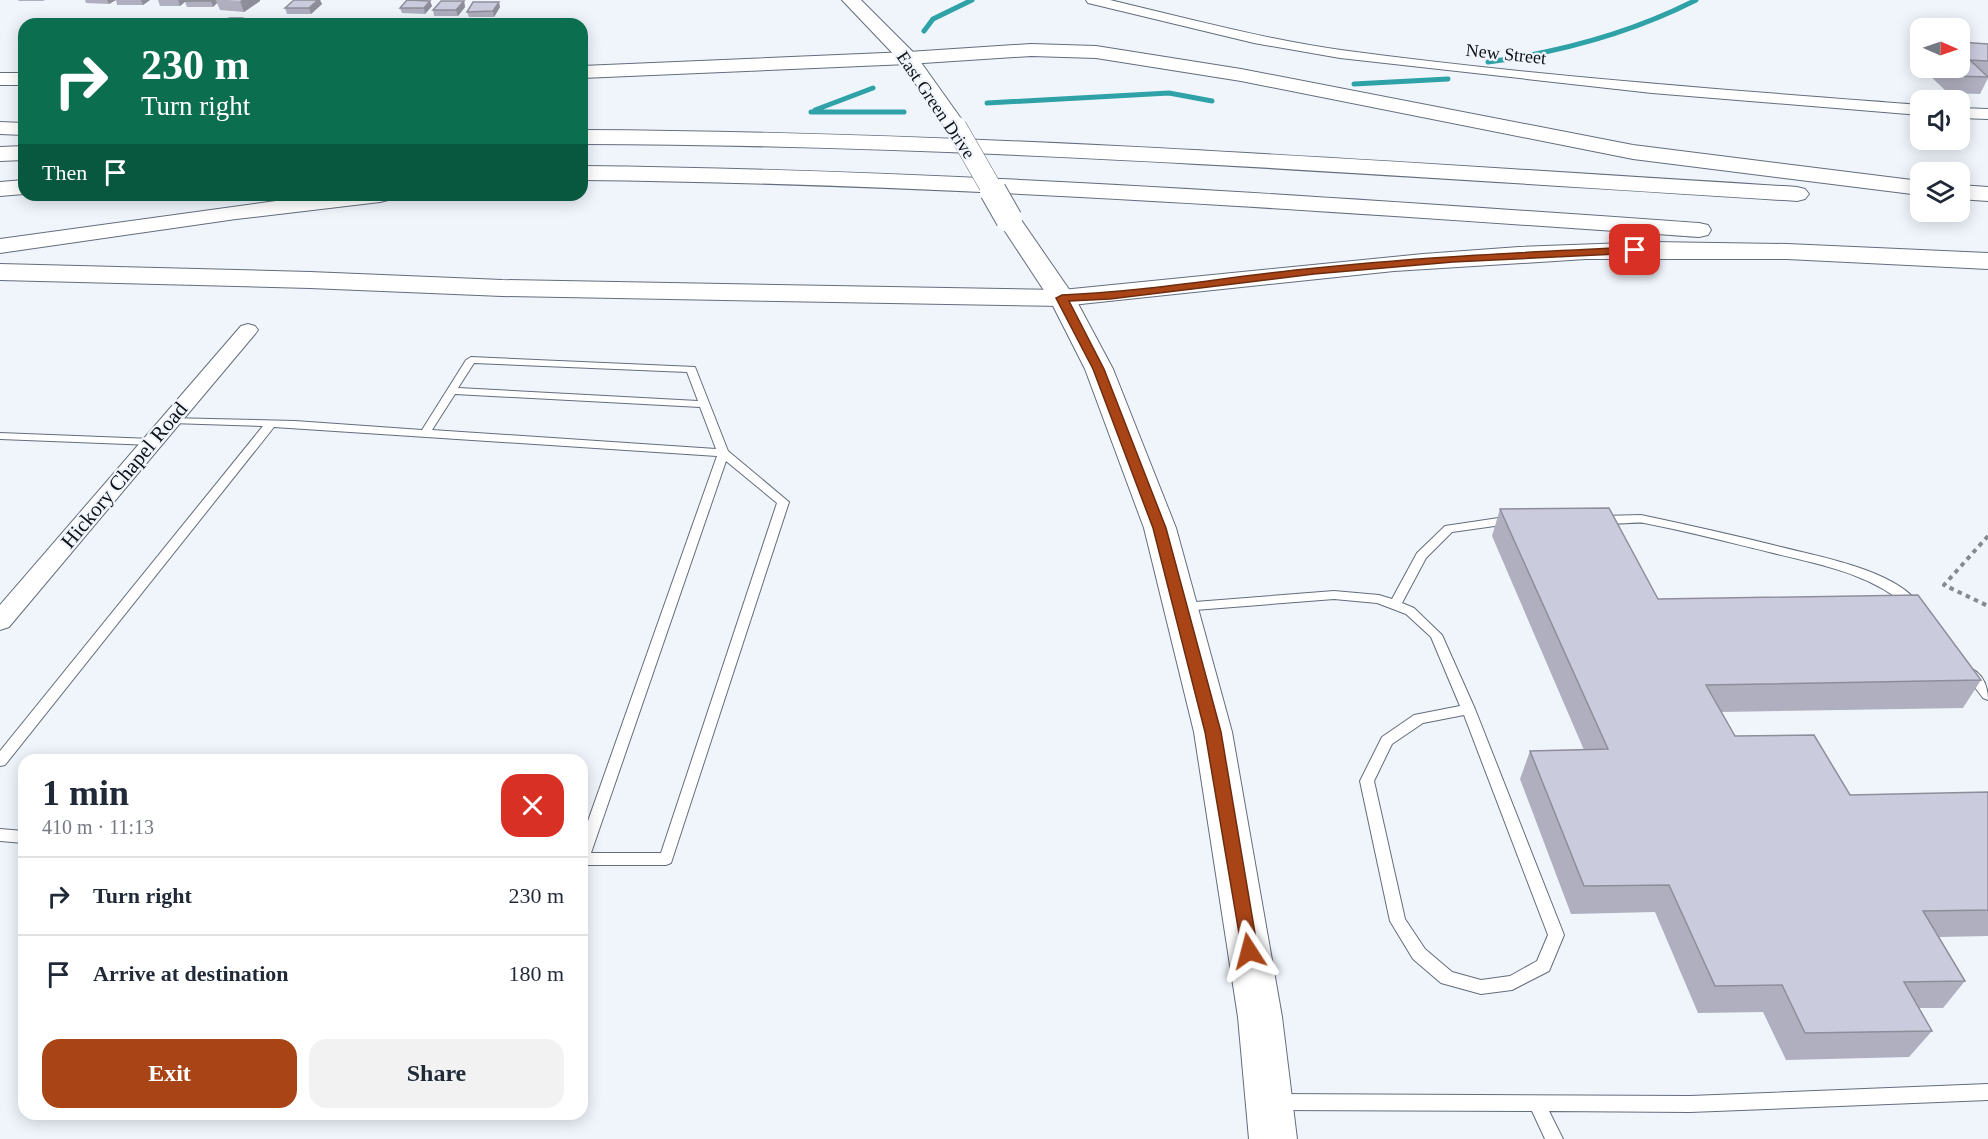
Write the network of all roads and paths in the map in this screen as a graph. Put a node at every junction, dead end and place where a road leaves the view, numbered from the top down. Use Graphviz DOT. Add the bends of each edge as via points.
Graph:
graph roads {
  1 [pos="851,0"];
  2 [pos="1093,0"];
  3 [pos="908,58"];
  4 [pos="588,72"];
  5 [pos="0,79"];
  6 [pos="18,79"];
  7 [pos="1910,109"];
  8 [pos="1970,113"];
  9 [pos="1988,114"];
  10 [pos="0,128"];
  11 [pos="18,129"];
  12 [pos="588,135"];
  13 [pos="18,153"];
  14 [pos="0,154"];
  15 [pos="588,173"];
  16 [pos="802,176"];
  17 [pos="588,182"];
  18 [pos="1910,187"];
  19 [pos="18,188"];
  20 [pos="0,189"];
  21 [pos="1970,193"];
  22 [pos="1988,194"];
  23 [pos="329,201"];
  24 [pos="1910,201"];
  25 [pos="1970,205"];
  26 [pos="1988,206"];
  27 [pos="0,246"];
  28 [pos="1988,250"];
  29 [pos="1988,261"];
  30 [pos="0,272"];
  31 [pos="1062,298"];
  32 [pos="248,330"];
  33 [pos="452,391"];
  34 [pos="704,404"];
  35 [pos="171,420"];
  36 [pos="271,423"];
  37 [pos="425,433"];
  38 [pos="0,436"];
  39 [pos="152,442"];
  40 [pos="723,453"];
  41 [pos="1525,520"];
  42 [pos="1583,520"];
  43 [pos="1988,536"];
  44 [pos="1395,605"];
  45 [pos="1988,606"];
  46 [pos="1181,608"];
  47 [pos="1924,615"];
  48 [pos="0,621"];
  49 [pos="1959,659"];
  50 [pos="1988,695"];
  51 [pos="1468,709"];
  52 [pos="0,761"];
  53 [pos="0,835"];
  54 [pos="18,836"];
  55 [pos="588,842"];
  56 [pos="588,859"];
  57 [pos="1988,1092"];
  58 [pos="1269,1102"];
  59 [pos="1537,1104"];
  60 [pos="1273,1139"];
  61 [pos="1554,1139"];
  1 -- 3 [label="main road, East Green Drive"];
  2 -- 7 [label="street, New Street" via="1254,39 1340,54 1652,88"];
  3 -- 4 [label="main road"];
  3 -- 18 [label="main road" via="1031,50 1131,56 1633,152"];
  3 -- 31 [label="main road, East Green Drive, bridge" via="956,127 1009,219"];
  5 -- 6 [label="main road"];
  8 -- 9 [label="street"];
  10 -- 11 [label="main road"];
  12 -- 24 [label="main road" via="1040,149"];
  13 -- 14 [label="main road"];
  15 -- 16 [label="main road"];
  16 -- 17 [label="main road" via="723,182"];
  16 -- 28 [label="main road" via="1146,193"];
  19 -- 20 [label="main road"];
  21 -- 22 [label="main road"];
  23 -- 27 [label="main road"];
  25 -- 26 [label="main road"];
  29 -- 31 [label="main road" via="1791,251 1614,251 1453,259"];
  30 -- 31 [label="main road" via="502,288"];
  31 -- 46 [label="main road, East Green Drive" via="1099,369 1156,517"];
  32 -- 35 [label="street, Hickory Chapel Road"];
  33 -- 34 [label="lane"];
  33 -- 34 [label="lane" via="471,360 691,369"];
  33 -- 37 [label="lane"];
  34 -- 40 [label="lane"];
  35 -- 36 [label="lane"];
  35 -- 39 [label="street, Hickory Chapel Road"];
  36 -- 37 [label="lane"];
  36 -- 52 [label="lane"];
  37 -- 40 [label="lane"];
  38 -- 39 [label="lane"];
  39 -- 48 [label="street, Hickory Chapel Road"];
  40 -- 55 [label="lane"];
  40 -- 56 [label="lane" via="783,502 666,859"];
  41 -- 44 [label="lane" via="1449,529 1421,556"];
  42 -- 47 [label="lane" via="1641,519 1852,569 1895,589"];
  43 -- 45 [label="path" via="1944,585"];
  44 -- 46 [label="lane" via="1379,599 1334,595"];
  44 -- 51 [label="lane" via="1410,611 1436,635"];
  46 -- 58 [label="main road, East Green Drive" via="1213,732 1260,1017"];
  49 -- 50 [label="lane"];
  51 -- 51 [label="lane" via="1556,934 1543,966 1512,983 1481,987 1447,978 1419,954 1398,921 1366,781 1387,741 1419,718"];
  53 -- 54 [label="lane"];
  57 -- 59 [label="lane" via="1690,1104"];
  58 -- 59 [label="lane"];
  58 -- 60 [label="main road, East Green Drive"];
  59 -- 61 [label="lane"];
}
